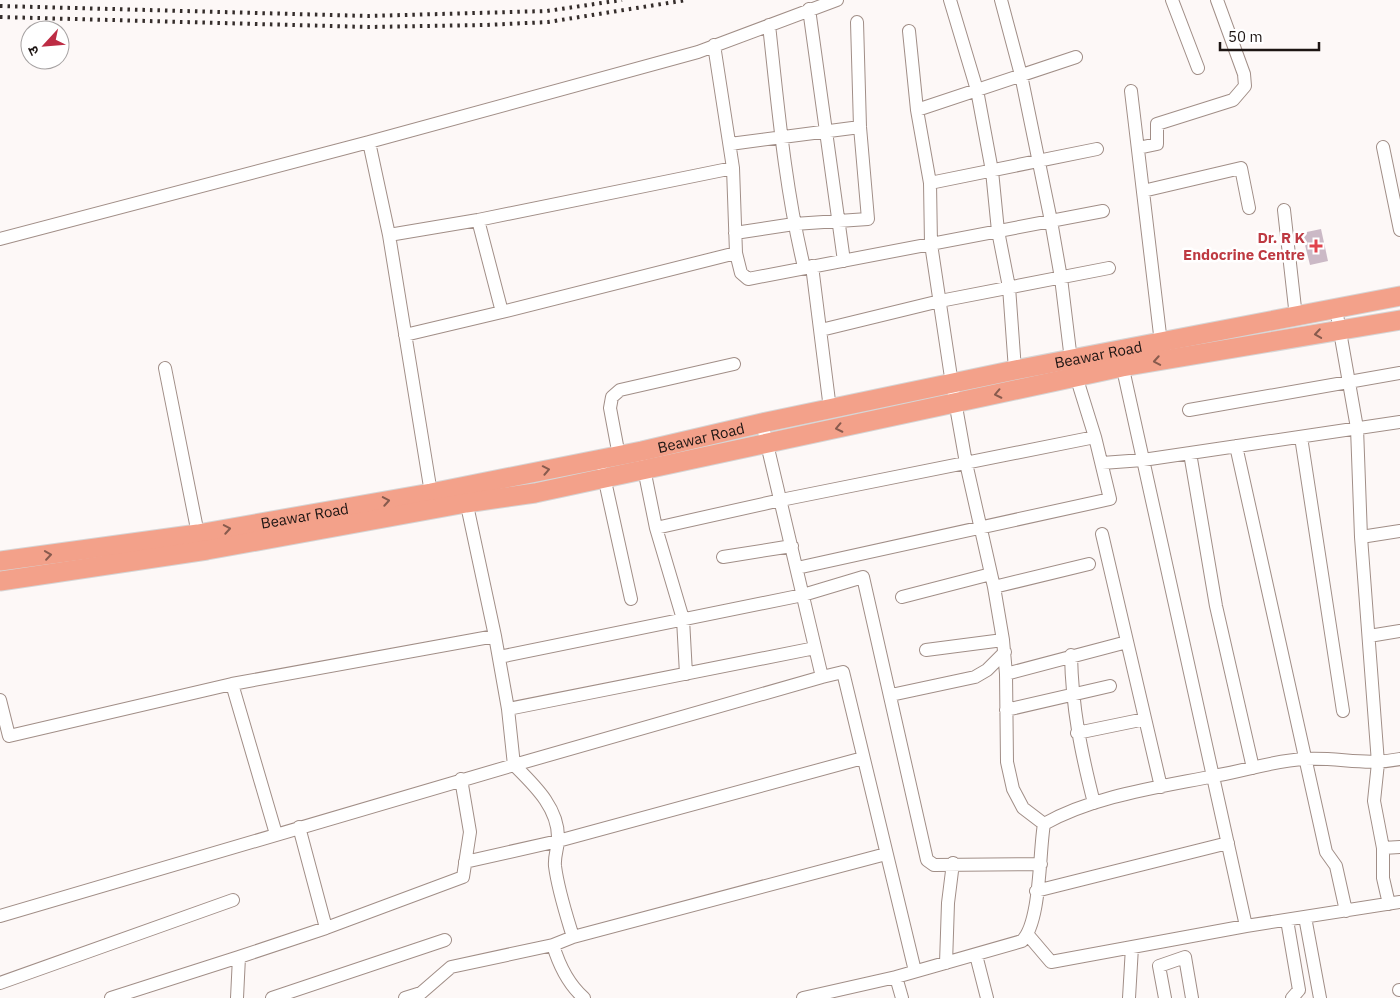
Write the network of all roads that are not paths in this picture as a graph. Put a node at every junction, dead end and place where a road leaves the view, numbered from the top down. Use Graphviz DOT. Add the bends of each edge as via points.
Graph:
graph roads {
  1 [pos="837,0"];
  2 [pos="950,0"];
  3 [pos="1001,0"];
  4 [pos="1172,0"];
  5 [pos="1217,0"];
  6 [pos="809,9"];
  7 [pos="857,22"];
  8 [pos="769,25"];
  9 [pos="909,31"];
  10 [pos="714,45"];
  11 [pos="1076,57"];
  12 [pos="1198,68"];
  13 [pos="1021,75"];
  14 [pos="977,90"];
  15 [pos="1131,91"];
  16 [pos="917,110"];
  17 [pos="860,127"];
  18 [pos="825,132"];
  19 [pos="781,138"];
  20 [pos="369,142"];
  21 [pos="730,144"];
  22 [pos="1138,148"];
  23 [pos="1383,148"];
  24 [pos="1097,149"];
  25 [pos="1039,161"];
  26 [pos="733,168"];
  27 [pos="992,171"];
  28 [pos="930,184"];
  29 [pos="1143,191"];
  30 [pos="1249,208"];
  31 [pos="1284,210"];
  32 [pos="1104,212"];
  33 [pos="478,220"];
  34 [pos="838,221"];
  35 [pos="1051,221"];
  36 [pos="794,224"];
  37 [pos="1400,230"];
  38 [pos="998,231"];
  39 [pos="735,233"];
  40 [pos="389,235"];
  41 [pos="0,239"];
  42 [pos="931,244"];
  43 [pos="736,253"];
  44 [pos="844,260"];
  45 [pos="808,267"];
  46 [pos="1109,268"];
  47 [pos="1061,278"];
  48 [pos="1009,288"];
  49 [pos="1400,296"];
  50 [pos="940,301"];
  51 [pos="1336,309"];
  52 [pos="502,312"];
  53 [pos="1296,317"];
  54 [pos="1400,320"];
  55 [pos="821,330"];
  56 [pos="1340,330"];
  57 [pos="405,335"];
  58 [pos="1161,344"];
  59 [pos="1120,359"];
  60 [pos="734,364"];
  61 [pos="165,368"];
  62 [pos="1073,369"];
  63 [pos="1015,370"];
  64 [pos="1400,373"];
  65 [pos="1349,381"];
  66 [pos="952,384"];
  67 [pos="956,403"];
  68 [pos="830,409"];
  69 [pos="1189,410"];
  70 [pos="1400,422"];
  71 [pos="762,423"];
  72 [pos="1357,428"];
  73 [pos="1095,436"];
  74 [pos="1301,436"];
  75 [pos="767,444"];
  76 [pos="1236,446"];
  77 [pos="1190,453"];
  78 [pos="619,456"];
  79 [pos="600,459"];
  80 [pos="643,460"];
  81 [pos="1143,460"];
  82 [pos="966,463"];
  83 [pos="1102,463"];
  84 [pos="604,478"];
  85 [pos="431,493"];
  86 [pos="464,494"];
  87 [pos="781,500"];
  88 [pos="981,527"];
  89 [pos="656,528"];
  90 [pos="1400,531"];
  91 [pos="198,534"];
  92 [pos="1102,534"];
  93 [pos="1361,537"];
  94 [pos="792,546"];
  95 [pos="723,557"];
  96 [pos="0,561"];
  97 [pos="1089,564"];
  98 [pos="797,568"];
  99 [pos="991,574"];
  100 [pos="0,581"];
  101 [pos="994,587"];
  102 [pos="803,595"];
  103 [pos="902,597"];
  104 [pos="631,599"];
  105 [pos="683,619"];
  106 [pos="1400,631"];
  107 [pos="495,636"];
  108 [pos="1369,636"];
  109 [pos="1127,642"];
  110 [pos="816,648"];
  111 [pos="926,650"];
  112 [pos="1071,655"];
  113 [pos="499,657"];
  114 [pos="1005,659"];
  115 [pos="686,674"];
  116 [pos="822,677"];
  117 [pos="232,684"];
  118 [pos="1110,686"];
  119 [pos="891,695"];
  120 [pos="1072,696"];
  121 [pos="0,700"];
  122 [pos="508,709"];
  123 [pos="1006,710"];
  124 [pos="1343,712"];
  125 [pos="1145,719"];
  126 [pos="1077,733"];
  127 [pos="863,758"];
  128 [pos="1306,759"];
  129 [pos="1400,759"];
  130 [pos="1378,763"];
  131 [pos="514,764"];
  132 [pos="1253,768"];
  133 [pos="1211,777"];
  134 [pos="461,779"];
  135 [pos="1161,788"];
  136 [pos="1094,803"];
  137 [pos="1044,824"];
  138 [pos="299,827"];
  139 [pos="276,834"];
  140 [pos="558,841"];
  141 [pos="1228,843"];
  142 [pos="1400,847"];
  143 [pos="1383,848"];
  144 [pos="886,854"];
  145 [pos="465,862"];
  146 [pos="944,864"];
  147 [pos="1041,864"];
  148 [pos="1036,891"];
  149 [pos="233,900"];
  150 [pos="1394,903"];
  151 [pos="1346,911"];
  152 [pos="0,916"];
  153 [pos="1305,917"];
  154 [pos="1287,920"];
  155 [pos="1246,926"];
  156 [pos="326,928"];
  157 [pos="1028,935"];
  158 [pos="572,937"];
  159 [pos="445,940"];
  160 [pos="553,945"];
  161 [pos="1132,947"];
  162 [pos="976,955"];
  163 [pos="239,957"];
  164 [pos="946,962"];
  165 [pos="915,971"];
  166 [pos="896,977"];
  167 [pos="0,983"];
  168 [pos="111,998"];
  169 [pos="237,998"];
  170 [pos="272,998"];
  171 [pos="405,998"];
  172 [pos="584,998"];
  173 [pos="803,998"];
  174 [pos="902,998"];
  175 [pos="988,998"];
  176 [pos="1129,998"];
  177 [pos="1165,998"];
  178 [pos="1192,998"];
  179 [pos="1292,998"];
  180 [pos="1320,998"];
  1 -- 6 [label="street"];
  2 -- 14 [label="street"];
  3 -- 13 [label="street"];
  4 -- 12 [label="street"];
  5 -- 22 [label="street" via="1244,74 1245,86 1233,100 1157,124 1157,144"];
  6 -- 8 [label="street"];
  6 -- 18 [label="street"];
  7 -- 17 [label="street"];
  8 -- 10 [label="street"];
  8 -- 19 [label="street"];
  9 -- 16 [label="street"];
  10 -- 20 [label="street" via="693,54"];
  10 -- 21 [label="street"];
  11 -- 13 [label="street"];
  13 -- 14 [label="street"];
  13 -- 25 [label="street"];
  14 -- 16 [label="street"];
  14 -- 27 [label="street"];
  15 -- 22 [label="street"];
  16 -- 28 [label="street"];
  17 -- 18 [label="street"];
  17 -- 34 [label="street" via="868,219"];
  18 -- 19 [label="street"];
  18 -- 34 [label="street"];
  19 -- 21 [label="street"];
  19 -- 36 [label="street"];
  20 -- 40 [label="street"];
  20 -- 41 [label="street"];
  21 -- 26 [label="street"];
  22 -- 29 [label="street"];
  23 -- 37 [label="street"];
  24 -- 25 [label="street"];
  25 -- 27 [label="street"];
  25 -- 35 [label="street"];
  26 -- 33 [label="street"];
  26 -- 39 [label="street"];
  27 -- 28 [label="street"];
  27 -- 38 [label="street"];
  28 -- 42 [label="street"];
  29 -- 30 [label="street" via="1241,168"];
  29 -- 58 [label="street"];
  31 -- 53 [label="street"];
  32 -- 35 [label="street"];
  33 -- 40 [label="street"];
  33 -- 52 [label="street"];
  34 -- 36 [label="street"];
  34 -- 44 [label="street"];
  35 -- 38 [label="street"];
  35 -- 47 [label="street"];
  36 -- 39 [label="street"];
  36 -- 45 [label="street"];
  38 -- 42 [label="street"];
  38 -- 48 [label="street"];
  39 -- 43 [label="street"];
  40 -- 57 [label="street"];
  42 -- 44 [label="street"];
  42 -- 50 [label="street"];
  43 -- 45 [label="street" via="741,273 748,279"];
  43 -- 52 [label="street"];
  44 -- 45 [label="street"];
  45 -- 55 [label="street"];
  46 -- 47 [label="street"];
  47 -- 48 [label="street"];
  47 -- 62 [label="street"];
  48 -- 50 [label="street"];
  48 -- 63 [label="street"];
  49 -- 51 [label="main road, Beawar Road"];
  50 -- 55 [label="street"];
  50 -- 66 [label="street"];
  51 -- 53 [label="main road, Beawar Road"];
  51 -- 56 [label="street"];
  52 -- 57 [label="street"];
  53 -- 58 [label="main road, Beawar Road"];
  54 -- 56 [label="main road, Beawar Road"];
  55 -- 68 [label="street"];
  56 -- 59 [label="main road, Beawar Road, one-way"];
  56 -- 65 [label="street"];
  57 -- 85 [label="street"];
  58 -- 59 [label="main road, Beawar Road"];
  59 -- 62 [label="main road, Beawar Road"];
  59 -- 81 [label="street"];
  60 -- 78 [label="street" via="620,390 612,397 610,408"];
  61 -- 91 [label="street"];
  62 -- 63 [label="main road, Beawar Road"];
  62 -- 67 [label="main road, Beawar Road, one-way"];
  62 -- 73 [label="street"];
  63 -- 66 [label="main road, Beawar Road"];
  64 -- 65 [label="street"];
  65 -- 69 [label="street"];
  65 -- 72 [label="street"];
  66 -- 67 [label="street"];
  66 -- 68 [label="main road, Beawar Road"];
  67 -- 75 [label="main road, Beawar Road, one-way"];
  67 -- 82 [label="street"];
  68 -- 71 [label="main road, Beawar Road"];
  70 -- 72 [label="street"];
  71 -- 75 [label="street"];
  71 -- 80 [label="main road, Beawar Road"];
  72 -- 74 [label="street"];
  72 -- 93 [label="street"];
  73 -- 82 [label="street"];
  73 -- 83 [label="street"];
  74 -- 76 [label="street"];
  74 -- 124 [label="street"];
  75 -- 80 [label="main road, Beawar Road"];
  75 -- 87 [label="street"];
  76 -- 77 [label="street"];
  76 -- 128 [label="street"];
  77 -- 81 [label="street"];
  77 -- 132 [label="street" via="1216,606"];
  78 -- 79 [label="main road, Beawar Road"];
  78 -- 80 [label="main road, Beawar Road"];
  79 -- 84 [label="street"];
  86 -- 79 [label="main road, Beawar Road, one-way"];
  80 -- 84 [label="main road, Beawar Road"];
  80 -- 89 [label="street"];
  81 -- 83 [label="street"];
  81 -- 133 [label="street"];
  82 -- 87 [label="street"];
  82 -- 88 [label="street"];
  83 -- 88 [label="street" via="1110,499"];
  84 -- 86 [label="main road, Beawar Road" via="535,493"];
  84 -- 104 [label="street"];
  85 -- 86 [label="main road, Beawar Road"];
  91 -- 85 [label="main road, Beawar Road, one-way"];
  86 -- 100 [label="main road, Beawar Road" via="207,550"];
  86 -- 107 [label="street"];
  87 -- 89 [label="street"];
  87 -- 94 [label="street"];
  88 -- 98 [label="street"];
  88 -- 99 [label="street"];
  89 -- 105 [label="street"];
  90 -- 93 [label="street"];
  96 -- 91 [label="main road, Beawar Road, one-way"];
  92 -- 109 [label="street"];
  93 -- 108 [label="street"];
  94 -- 95 [label="street"];
  94 -- 98 [label="street"];
  97 -- 101 [label="street"];
  98 -- 102 [label="street"];
  99 -- 101 [label="street"];
  99 -- 103 [label="street"];
  101 -- 114 [label="street"];
  102 -- 105 [label="street"];
  102 -- 110 [label="street"];
  102 -- 119 [label="street" via="863,577"];
  105 -- 113 [label="street"];
  105 -- 115 [label="street"];
  106 -- 108 [label="street"];
  107 -- 113 [label="street"];
  107 -- 117 [label="street"];
  108 -- 130 [label="street"];
  109 -- 112 [label="street"];
  109 -- 125 [label="street"];
  110 -- 115 [label="street"];
  110 -- 116 [label="street"];
  111 -- 114 [label="street"];
  112 -- 114 [label="street"];
  112 -- 120 [label="street"];
  113 -- 122 [label="street"];
  114 -- 119 [label="street" via="975,677"];
  114 -- 123 [label="street"];
  115 -- 122 [label="street"];
  116 -- 127 [label="street" via="843,672"];
  116 -- 131 [label="street"];
  117 -- 121 [label="street" via="9,736"];
  117 -- 139 [label="street"];
  118 -- 120 [label="street"];
  119 -- 146 [label="street" via="927,860"];
  120 -- 123 [label="street"];
  120 -- 126 [label="street"];
  122 -- 131 [label="street"];
  123 -- 137 [label="street" via="1007,762 1013,790 1023,808"];
  125 -- 126 [label="street"];
  125 -- 135 [label="street"];
  126 -- 136 [label="street"];
  127 -- 140 [label="street"];
  127 -- 144 [label="street"];
  128 -- 130 [label="street"];
  128 -- 132 [label="street"];
  128 -- 151 [label="street" via="1326,852 1336,866"];
  129 -- 130 [label="street"];
  130 -- 143 [label="street" via="1374,801"];
  131 -- 134 [label="street"];
  131 -- 140 [label="street" via="551,808"];
  132 -- 133 [label="street"];
  133 -- 135 [label="street"];
  133 -- 141 [label="street"];
  134 -- 138 [label="street"];
  134 -- 145 [label="street" via="470,832"];
  135 -- 136 [label="street"];
  136 -- 137 [label="street"];
  137 -- 147 [label="street"];
  138 -- 139 [label="street"];
  138 -- 156 [label="street"];
  139 -- 152 [label="street"];
  140 -- 145 [label="street"];
  140 -- 158 [label="street" via="554,864"];
  141 -- 148 [label="street"];
  141 -- 155 [label="street"];
  142 -- 143 [label="street"];
  143 -- 150 [label="street" via="1383,878"];
  144 -- 158 [label="street"];
  144 -- 165 [label="street"];
  145 -- 156 [label="street" via="463,876"];
  146 -- 147 [label="street"];
  146 -- 164 [label="street" via="948,903"];
  147 -- 148 [label="street"];
  148 -- 157 [label="street" via="1032,927"];
  149 -- 167 [label="street"];
  150 -- 151 [label="street"];
  151 -- 153 [label="street"];
  153 -- 154 [label="street"];
  153 -- 180 [label="street"];
  154 -- 155 [label="street"];
  154 -- 179 [label="street" via="1299,990"];
  155 -- 161 [label="street"];
  156 -- 163 [label="street"];
  157 -- 161 [label="street" via="1051,962"];
  157 -- 162 [label="street" via="1014,945"];
  158 -- 160 [label="street"];
  159 -- 170 [label="street"];
  160 -- 171 [label="street" via="452,967 421,993"];
  160 -- 172 [label="street" via="569,981"];
  161 -- 176 [label="street"];
  162 -- 164 [label="street"];
  162 -- 175 [label="street"];
  163 -- 168 [label="street"];
  163 -- 169 [label="street"];
  164 -- 165 [label="street"];
  165 -- 166 [label="street"];
  166 -- 173 [label="street"];
  166 -- 174 [label="street"];
  177 -- 178 [label="street" via="1159,966 1185,957"];
}
